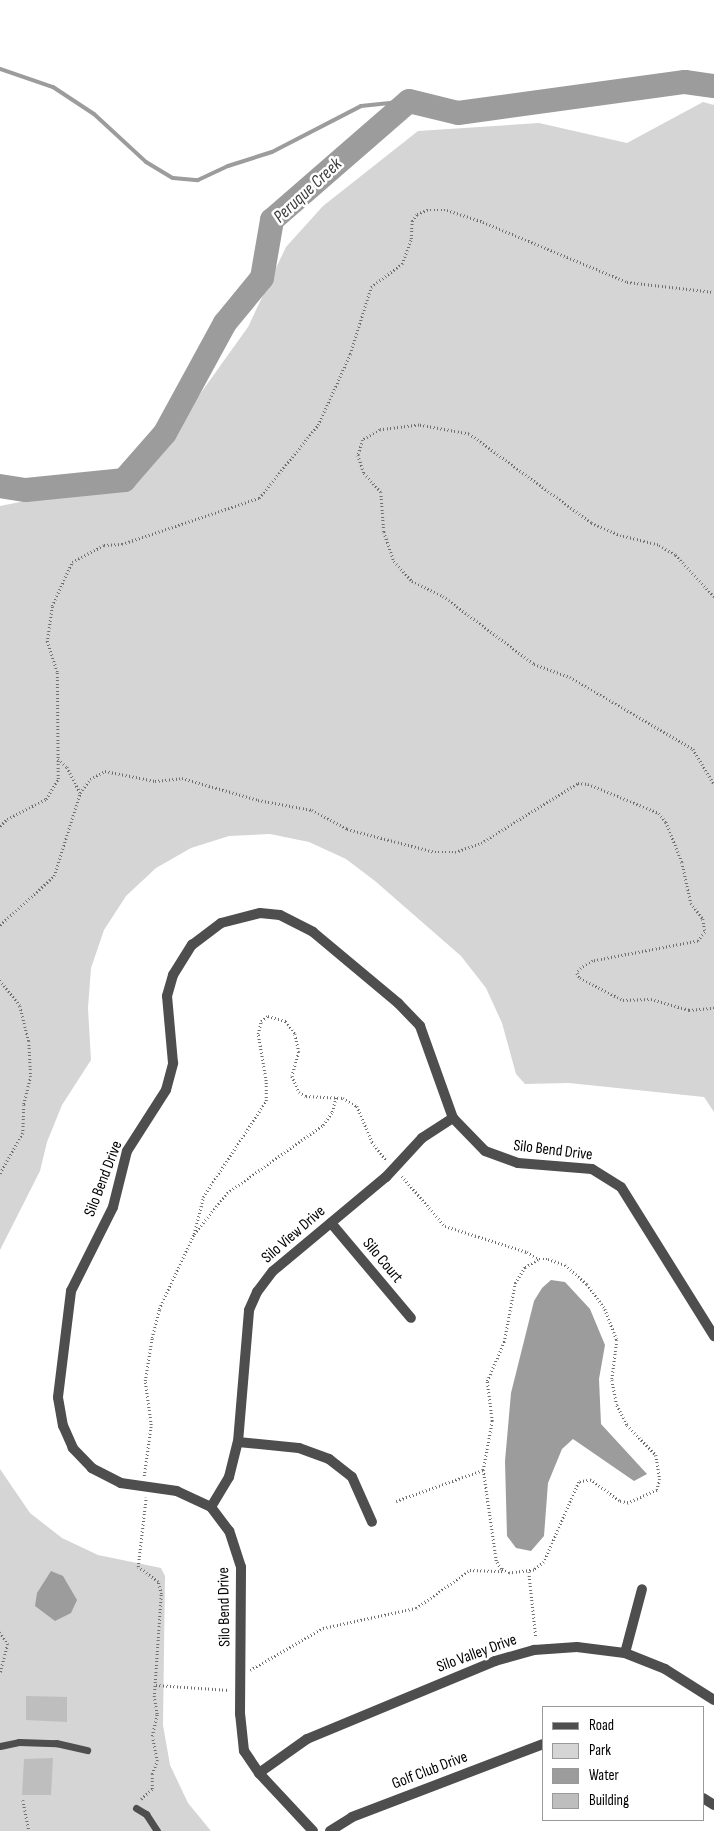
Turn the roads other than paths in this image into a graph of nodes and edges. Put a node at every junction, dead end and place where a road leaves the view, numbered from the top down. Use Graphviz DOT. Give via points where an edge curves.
graph roads {
  1 [pos="453,1118"];
  2 [pos="331,1224"];
  3 [pos="410,1318"];
  4 [pos="714,1336"];
  5 [pos="238,1442"];
  6 [pos="211,1507"];
  7 [pos="372,1522"];
  8 [pos="642,1589"];
  9 [pos="625,1653"];
  10 [pos="714,1700"];
  11 [pos="542,1744"];
  12 [pos="0,1746"];
  13 [pos="88,1750"];
  14 [pos="259,1773"];
  15 [pos="136,1808"];
  16 [pos="157,1831"];
  17 [pos="313,1831"];
  18 [pos="330,1831"];
  1 -- 2 [label="street, Silo View Drive" via="422,1138 386,1177"];
  1 -- 4 [label="street, Silo Bend Drive" via="485,1151 500,1159 592,1169 621,1187"];
  1 -- 6 [label="street, Silo Bend Drive" via="420,1026 398,1003 298,922 280,915 260,913 237,916 205,932 180,958 167,996 173,1046 170,1080 161,1101 128,1151 113,1207 71,1291 58,1397 63,1426 73,1448 92,1468 121,1483 177,1491"];
  2 -- 3 [label="street, Silo Court"];
  2 -- 5 [label="street, Silo View Drive" via="273,1271 257,1292 249,1310"];
  5 -- 6 [label="street, Silo View Drive" via="229,1477"];
  5 -- 7 [label="street" via="299,1448 329,1459 352,1477"];
  6 -- 14 [label="street, Silo Bend Drive" via="229,1530 241,1567 240,1714 244,1751"];
  8 -- 9 [label="street"];
  9 -- 10 [label="street, Silo Valley Drive" via="665,1669"];
  9 -- 14 [label="street, Silo Valley Drive" via="576,1647 514,1654 307,1739"];
  11 -- 18 [label="street, Golf Club Drive" via="352,1817"];
  12 -- 13 [label="lane" via="19,1742 56,1743"];
  14 -- 17 [label="street, Silo Bend Drive"];
  15 -- 16 [label="lane" via="146,1814"];
}
